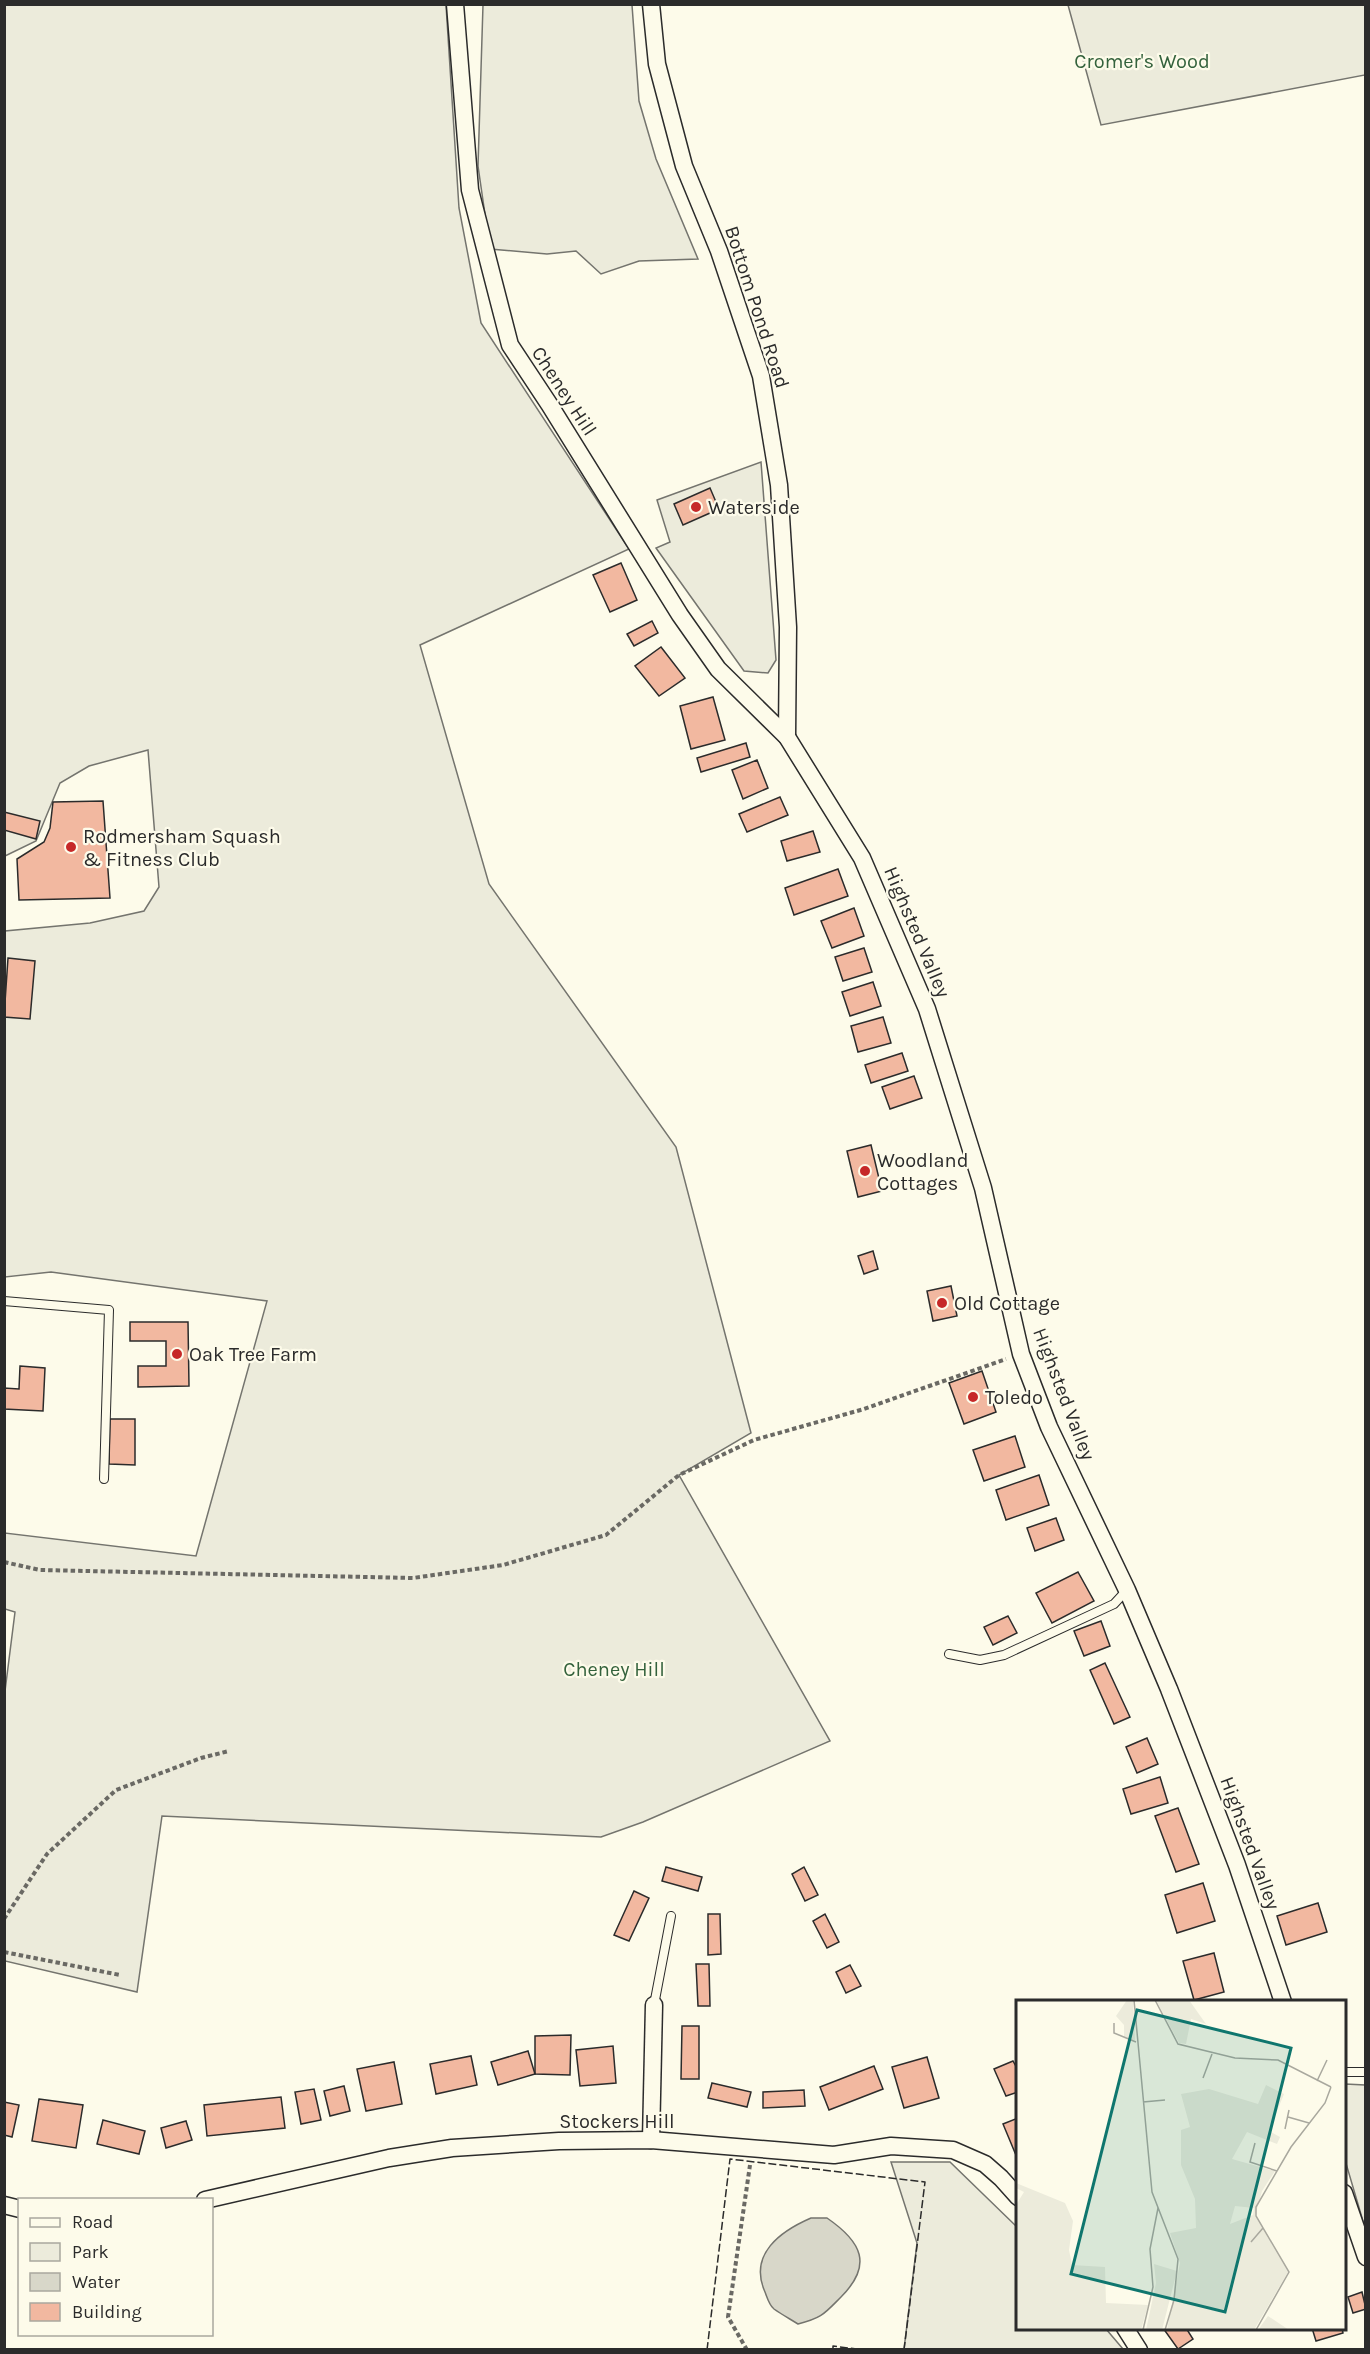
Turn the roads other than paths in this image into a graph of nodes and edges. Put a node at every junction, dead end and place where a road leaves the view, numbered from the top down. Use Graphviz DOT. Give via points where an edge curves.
graph roads {
  1 [pos="455,4"];
  2 [pos="651,4"];
  3 [pos="787,737"];
  4 [pos="4,1301"];
  5 [pos="104,1479"];
  6 [pos="1126,1590"];
  7 [pos="949,1654"];
  8 [pos="671,1916"];
  9 [pos="1283,2000"];
  10 [pos="654,2005"];
  11 [pos="1346,2072"];
  12 [pos="1365,2072"];
  13 [pos="651,2139"];
  14 [pos="1016,2196"];
  15 [pos="209,2198"];
  16 [pos="1346,2199"];
  17 [pos="1365,2257"];
  18 [pos="1126,2330"];
  19 [pos="1139,2349"];
  1 -- 3 [label="street, Cheney Hill" via="470,190 510,345 718,669"];
  2 -- 3 [label="street, Bottom Pond Road" via="657,64 684,166 719,251 761,376 779,497 788,627"];
  3 -- 6 [label="street, Highsted Valley" via="862,858 927,1009 983,1188 1021,1354 1049,1427"];
  4 -- 5 [label="lane" via="109,1310"];
  6 -- 7 [label="lane" via="1114,1604 1004,1655 980,1660"];
  6 -- 9 [label="street, Highsted Valley" via="1237,1865"];
  8 -- 10 [label="lane"];
  10 -- 13 [label="street"];
  11 -- 12 [label="lane"];
  13 -- 14 [label="street, Stockers Hill" via="834,2154 891,2146 953,2150 985,2164"];
  13 -- 15 [label="street, Stockers Hill" via="452,2148"];
  16 -- 17 [label="street"];
  18 -- 19 [label="street"];
}
